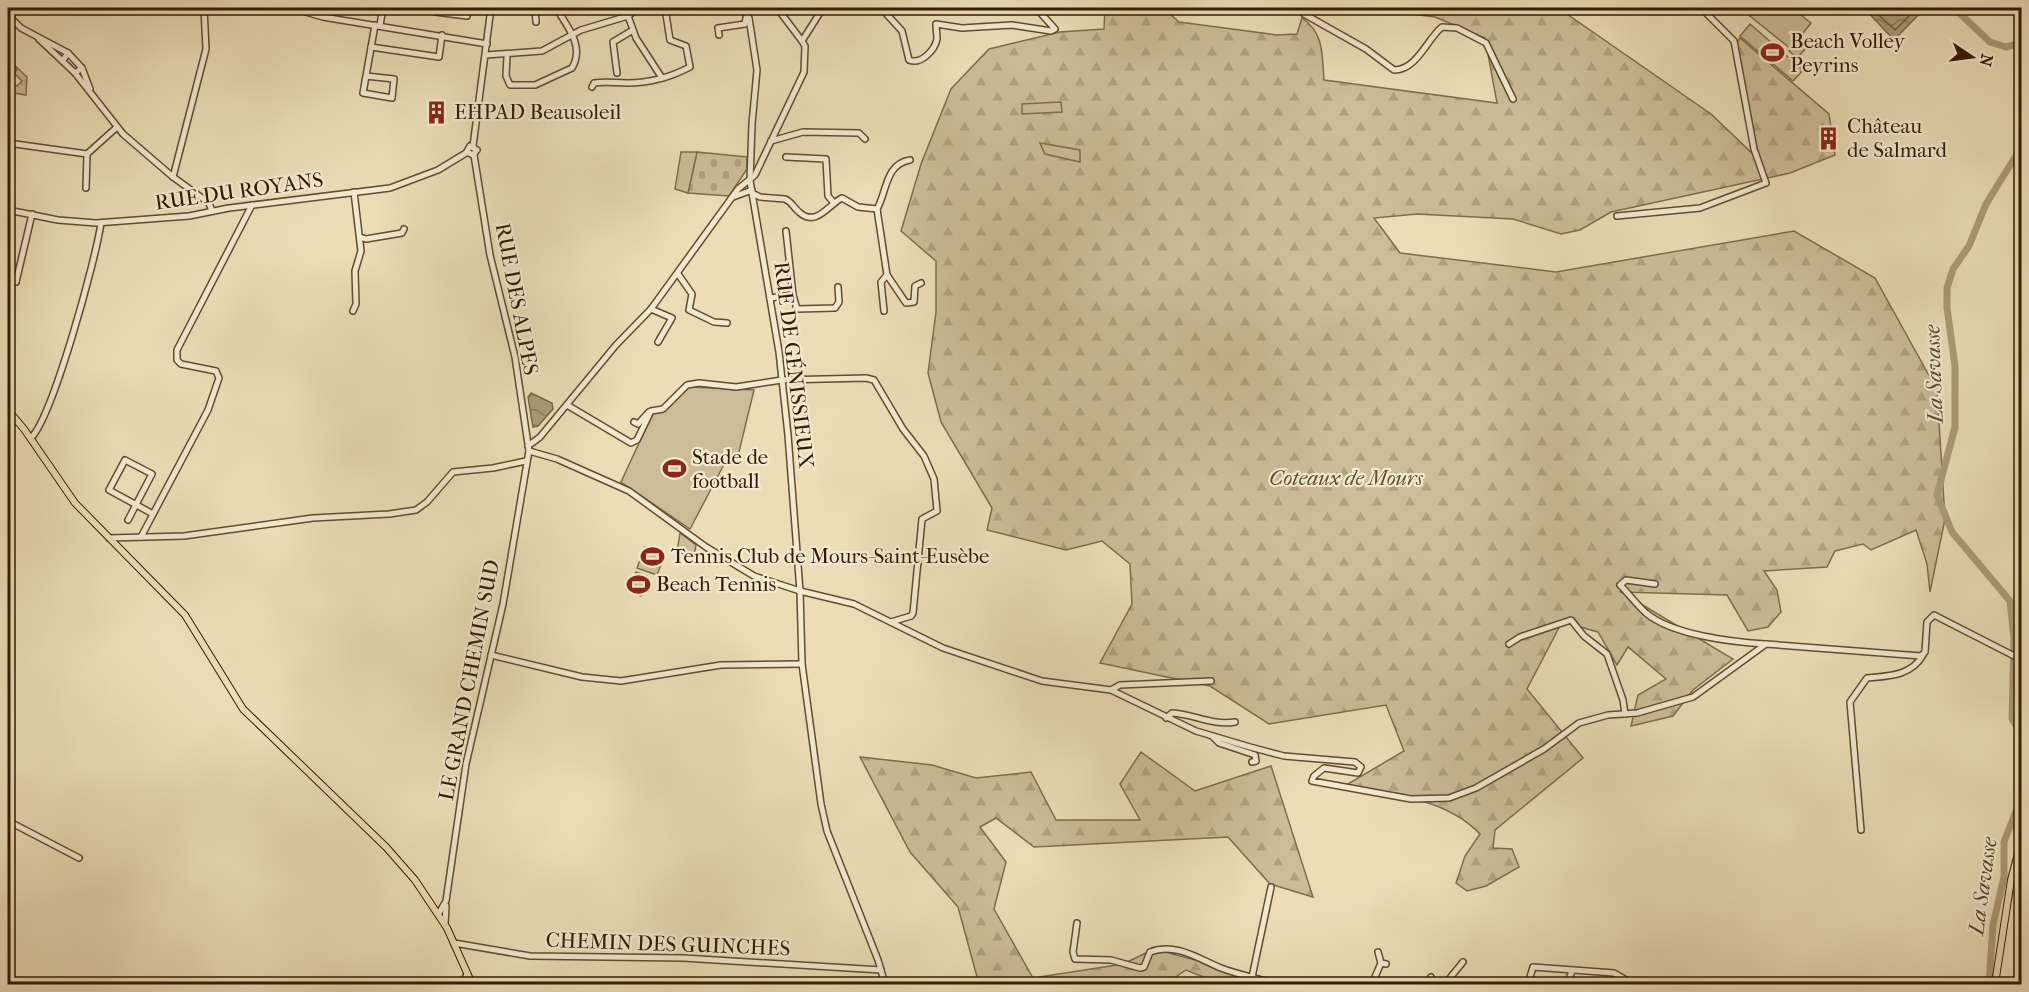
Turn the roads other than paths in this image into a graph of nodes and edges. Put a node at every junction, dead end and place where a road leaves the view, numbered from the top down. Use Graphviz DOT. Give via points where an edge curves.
graph roads {
  1 [pos="204,8"];
  2 [pos="291,8"];
  3 [pos="382,8"];
  4 [pos="432,8"];
  5 [pos="491,8"];
  6 [pos="535,8"];
  7 [pos="556,8"];
  8 [pos="639,8"];
  9 [pos="665,8"];
  10 [pos="777,8"];
  11 [pos="823,8"];
  12 [pos="881,8"];
  13 [pos="1036,8"];
  14 [pos="1300,8"];
  15 [pos="1701,8"];
  16 [pos="744,9"];
  17 [pos="8,15"];
  18 [pos="467,16"];
  19 [pos="628,16"];
  20 [pos="536,22"];
  21 [pos="377,25"];
  22 [pos="633,30"];
  23 [pos="574,34"];
  24 [pos="442,35"];
  25 [pos="719,35"];
  26 [pos="39,39"];
  27 [pos="802,41"];
  28 [pos="487,44"];
  29 [pos="371,47"];
  30 [pos="68,53"];
  31 [pos="486,55"];
  32 [pos="507,56"];
  33 [pos="63,60"];
  34 [pos="82,68"];
  35 [pos="75,73"];
  36 [pos="617,73"];
  37 [pos="366,76"];
  38 [pos="662,78"];
  39 [pos="592,87"];
  40 [pos="92,93"];
  41 [pos="1513,99"];
  42 [pos="117,127"];
  43 [pos="865,139"];
  44 [pos="771,141"];
  45 [pos="8,143"];
  46 [pos="473,146"];
  47 [pos="467,152"];
  48 [pos="87,154"];
  49 [pos="474,154"];
  50 [pos="786,157"];
  51 [pos="910,160"];
  52 [pos="173,177"];
  53 [pos="750,181"];
  54 [pos="1766,183"];
  55 [pos="86,188"];
  56 [pos="1771,189"];
  57 [pos="752,191"];
  58 [pos="354,192"];
  59 [pos="732,198"];
  60 [pos="766,198"];
  61 [pos="834,203"];
  62 [pos="252,205"];
  63 [pos="754,207"];
  64 [pos="877,209"];
  65 [pos="8,210"];
  66 [pos="212,211"];
  67 [pos="32,214"];
  68 [pos="1617,216"];
  69 [pos="101,223"];
  70 [pos="404,229"];
  71 [pos="786,231"];
  72 [pos="360,237"];
  73 [pos="678,274"];
  74 [pos="887,275"];
  75 [pos="16,282"];
  76 [pos="921,283"];
  77 [pos="838,287"];
  78 [pos="793,295"];
  79 [pos="770,298"];
  80 [pos="651,309"];
  81 [pos="353,311"];
  82 [pos="884,311"];
  83 [pos="727,323"];
  84 [pos="658,342"];
  85 [pos="782,380"];
  86 [pos="567,405"];
  87 [pos="8,410"];
  88 [pos="651,411"];
  89 [pos="634,422"];
  90 [pos="31,438"];
  91 [pos="528,446"];
  92 [pos="526,463"];
  93 [pos="136,505"];
  94 [pos="153,514"];
  95 [pos="128,520"];
  96 [pos="141,537"];
  97 [pos="110,538"];
  98 [pos="1655,584"];
  99 [pos="800,591"];
  100 [pos="891,622"];
  101 [pos="1509,644"];
  102 [pos="1766,644"];
  103 [pos="491,655"];
  104 [pos="1923,656"];
  105 [pos="2019,659"];
  106 [pos="802,664"];
  107 [pos="1211,681"];
  108 [pos="1111,690"];
  109 [pos="1625,714"];
  110 [pos="1166,718"];
  111 [pos="1234,722"];
  112 [pos="1212,736"];
  113 [pos="1252,762"];
  114 [pos="8,821"];
  115 [pos="1861,830"];
  116 [pos="2022,838"];
  117 [pos="2020,848"];
  118 [pos="79,858"];
  119 [pos="1271,886"];
  120 [pos="446,901"];
  121 [pos="439,913"];
  122 [pos="1077,923"];
  123 [pos="445,924"];
  124 [pos="454,943"];
  125 [pos="1378,952"];
  126 [pos="1463,962"];
  127 [pos="881,970"];
  128 [pos="1572,971"];
  129 [pos="468,974"];
  130 [pos="1252,977"];
  131 [pos="1431,977"];
  132 [pos="462,984"];
  133 [pos="472,984"];
  134 [pos="885,984"];
  135 [pos="1276,984"];
  136 [pos="1372,984"];
  137 [pos="1434,984"];
  138 [pos="1445,984"];
  139 [pos="1528,984"];
  140 [pos="1567,984"];
  141 [pos="1633,984"];
  142 [pos="1995,984"];
  1 -- 52 [label="street" via="206,49"];
  2 -- 21 [label="street"];
  3 -- 21 [label="street"];
  4 -- 18 [label="street" via="435,12"];
  5 -- 28 [label="street"];
  6 -- 20 [label="street"];
  7 -- 23 [label="street"];
  8 -- 19 [label="street"];
  9 -- 38 [label="street" via="670,40 686,46 691,66"];
  10 -- 27 [label="street"];
  11 -- 27 [label="street"];
  12 -- 13 [label="street" via="902,32 909,60 914,62 934,46 936,24 1055,29"];
  14 -- 41 [label="street" via="1394,70 1407,65 1442,27 1464,31 1486,43"];
  15 -- 54 [label="street" via="1734,41 1754,149"];
  16 -- 25 [label="street" via="746,23 718,28"];
  16 -- 53 [label="street, RUE DE GÉNISSIEUX" via="749,18 757,80"];
  17 -- 26 [label="street"];
  19 -- 22 [label="street"];
  19 -- 23 [label="street"];
  21 -- 24 [label="street"];
  21 -- 29 [label="street"];
  22 -- 36 [label="street" via="614,42"];
  22 -- 38 [label="street"];
  23 -- 32 [label="street" via="542,51"];
  23 -- 32 [label="street" via="576,55 572,68 535,85 507,82"];
  24 -- 28 [label="street"];
  24 -- 29 [label="street" via="439,57"];
  26 -- 30 [label="street"];
  26 -- 33 [label="street"];
  27 -- 44 [label="street" via="804,72"];
  28 -- 31 [label="street"];
  29 -- 37 [label="street"];
  30 -- 33 [label="street"];
  30 -- 34 [label="street"];
  31 -- 32 [label="street"];
  31 -- 46 [label="street"];
  33 -- 35 [label="street"];
  34 -- 35 [label="street"];
  34 -- 40 [label="street"];
  35 -- 40 [label="street"];
  37 -- 37 [label="street" via="363,93 392,98 394,79"];
  38 -- 39 [label="street" via="628,83 609,81 594,83"];
  40 -- 42 [label="street"];
  42 -- 48 [label="street"];
  42 -- 52 [label="street"];
  43 -- 44 [label="street" via="859,133 803,132"];
  44 -- 53 [label="street"];
  45 -- 48 [label="street"];
  46 -- 47 [label="street, RUE DU ROYANS"];
  46 -- 49 [label="street, RUE DES ALPES" via="477,150"];
  47 -- 49 [label="street"];
  47 -- 58 [label="street, RUE DU ROYANS" via="412,181"];
  48 -- 55 [label="street"];
  49 -- 91 [label="street, RUE DES ALPES" via="490,255 515,357"];
  50 -- 61 [label="street" via="826,159 828,196"];
  51 -- 64 [label="street" via="895,168"];
  52 -- 66 [label="street" via="209,203"];
  53 -- 57 [label="street, RUE DE GÉNISSIEUX"];
  53 -- 59 [label="street"];
  54 -- 56 [label="street"];
  54 -- 68 [label="street" via="1700,208"];
  57 -- 59 [label="street"];
  57 -- 60 [label="street"];
  57 -- 63 [label="street, RUE DE GÉNISSIEUX"];
  58 -- 62 [label="street, RUE DU ROYANS"];
  58 -- 72 [label="street"];
  59 -- 73 [label="street"];
  60 -- 61 [label="street" via="785,199 801,214 812,217 825,213"];
  60 -- 63 [label="street"];
  61 -- 64 [label="street" via="845,197 858,207"];
  62 -- 66 [label="street, RUE DU ROYANS"];
  62 -- 94 [label="street" via="177,350 181,364 216,371 219,378 208,410"];
  63 -- 79 [label="street, RUE DE GÉNISSIEUX"];
  64 -- 74 [label="street"];
  65 -- 67 [label="street, RUE DU ROYANS"];
  66 -- 69 [label="street, RUE DU ROYANS"];
  67 -- 69 [label="street, RUE DU ROYANS"];
  67 -- 75 [label="street"];
  69 -- 90 [label="street" via="58,379 38,430"];
  70 -- 72 [label="street" via="402,233 375,238"];
  71 -- 78 [label="street"];
  72 -- 81 [label="street"];
  73 -- 80 [label="street"];
  73 -- 83 [label="street" via="692,294 689,310 714,322"];
  74 -- 76 [label="street" via="906,303 914,302 915,286"];
  74 -- 82 [label="street" via="881,282"];
  77 -- 78 [label="street" via="839,302 835,308 797,309"];
  78 -- 79 [label="street"];
  79 -- 85 [label="street, RUE DE GÉNISSIEUX"];
  80 -- 84 [label="street" via="672,318"];
  80 -- 86 [label="street"];
  85 -- 88 [label="street" via="736,387 687,385 663,409"];
  85 -- 99 [label="street, RUE DE GÉNISSIEUX"];
  85 -- 100 [label="street" via="874,380 927,462 938,508 922,519 913,613"];
  86 -- 88 [label="street" via="631,443 637,440"];
  86 -- 91 [label="street"];
  87 -- 90 [label="main road"];
  88 -- 89 [label="street" via="638,424"];
  90 -- 97 [label="main road" via="69,496"];
  91 -- 92 [label="street, LE GRAND CHEMIN SUD"];
  91 -- 99 [label="street" via="629,491 754,576"];
  92 -- 96 [label="street" via="453,472 416,510 313,518 184,536"];
  92 -- 103 [label="street, LE GRAND CHEMIN SUD"];
  93 -- 93 [label="street" via="109,490 125,460 152,474"];
  93 -- 94 [label="street"];
  93 -- 95 [label="street"];
  94 -- 96 [label="street"];
  96 -- 97 [label="street"];
  97 -- 121 [label="main road" via="185,615 243,709 386,847"];
  98 -- 102 [label="street" via="1626,580 1620,585 1648,615 1679,629 1724,641"];
  99 -- 100 [label="street" via="854,604"];
  99 -- 106 [label="street, RUE DE GÉNISSIEUX"];
  100 -- 108 [label="street" via="943,648 1035,680"];
  101 -- 109 [label="street" via="1571,620 1580,633 1607,654"];
  102 -- 104 [label="street"];
  102 -- 109 [label="street" via="1693,697"];
  103 -- 106 [label="street" via="582,677 621,681 721,665"];
  103 -- 120 [label="street, LE GRAND CHEMIN SUD" via="466,764"];
  104 -- 105 [label="street" via="1927,622 1934,615"];
  104 -- 115 [label="street" via="1918,665 1897,676 1867,678 1850,702"];
  106 -- 127 [label="street, RUE DE GÉNISSIEUX" via="823,815"];
  107 -- 108 [label="street" via="1120,685"];
  108 -- 110 [label="street"];
  109 -- 112 [label="street" via="1579,723 1476,788 1443,800 1411,799 1313,782 1324,768 1358,773 1361,767 1355,762 1284,756"];
  110 -- 111 [label="street" via="1172,713 1220,724"];
  110 -- 112 [label="street"];
  112 -- 113 [label="street" via="1218,743 1255,755"];
  114 -- 118 [label="street"];
  116 -- 117 [label="main road"];
  117 -- 142 [label="main road"];
  119 -- 130 [label="street"];
  120 -- 121 [label="street, LE GRAND CHEMIN SUD"];
  120 -- 123 [label="street"];
  121 -- 123 [label="main road"];
  122 -- 130 [label="street" via="1075,959 1111,960 1144,968 1150,952 1186,951"];
  123 -- 124 [label="main road"];
  124 -- 127 [label="street, CHEMIN DES GUINCHES" via="530,956 682,958"];
  124 -- 129 [label="main road"];
  125 -- 136 [label="street" via="1383,963"];
  126 -- 138 [label="street"];
  127 -- 134 [label="street, RUE DE GÉNISSIEUX"];
  128 -- 139 [label="street" via="1533,967"];
  128 -- 140 [label="street"];
  128 -- 141 [label="street" via="1614,973"];
  129 -- 132 [label="street"];
  129 -- 133 [label="main road"];
  130 -- 135 [label="street"];
  131 -- 137 [label="street"];
}
